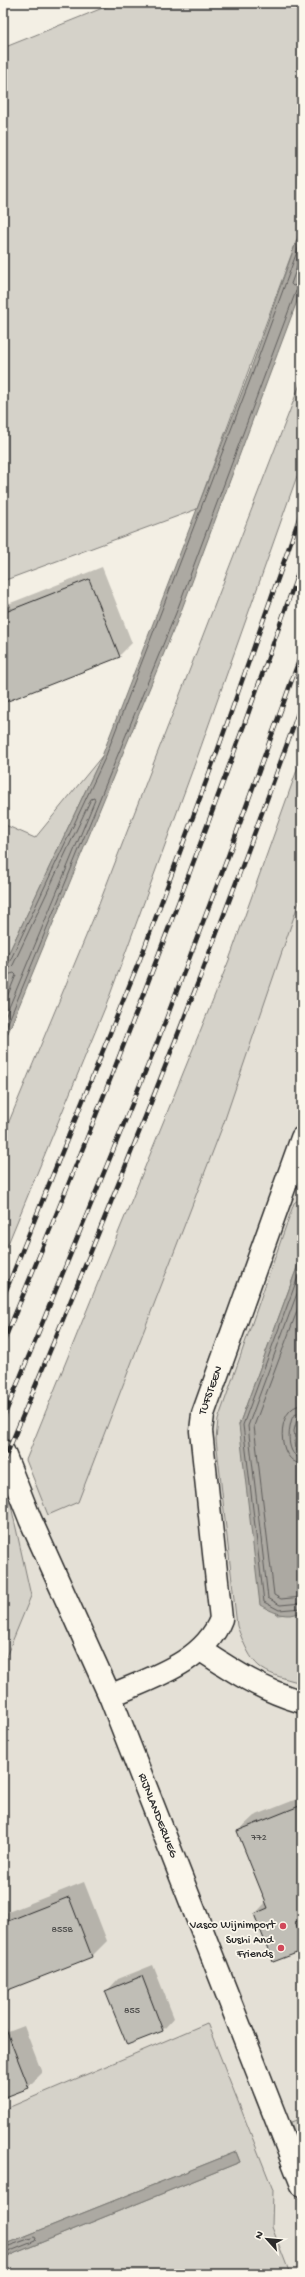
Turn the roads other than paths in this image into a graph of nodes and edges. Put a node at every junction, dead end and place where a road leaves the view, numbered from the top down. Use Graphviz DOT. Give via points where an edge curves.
graph roads {
  1 [pos="302,1138"];
  2 [pos="3,1451"];
  3 [pos="201,1650"];
  4 [pos="110,1696"];
  5 [pos="299,1701"];
  6 [pos="302,2185"];
  1 -- 3 [label="street, TUFSTEEN" via="203,1414 201,1431 221,1620 215,1634"];
  2 -- 4 [label="street, RIJNLANDERWEG" via="30,1519"];
  3 -- 4 [label="street, TUFSTEEN" via="168,1670"];
  3 -- 5 [label="street" via="272,1693"];
  4 -- 6 [label="street, RIJNLANDERWEG"];
}
